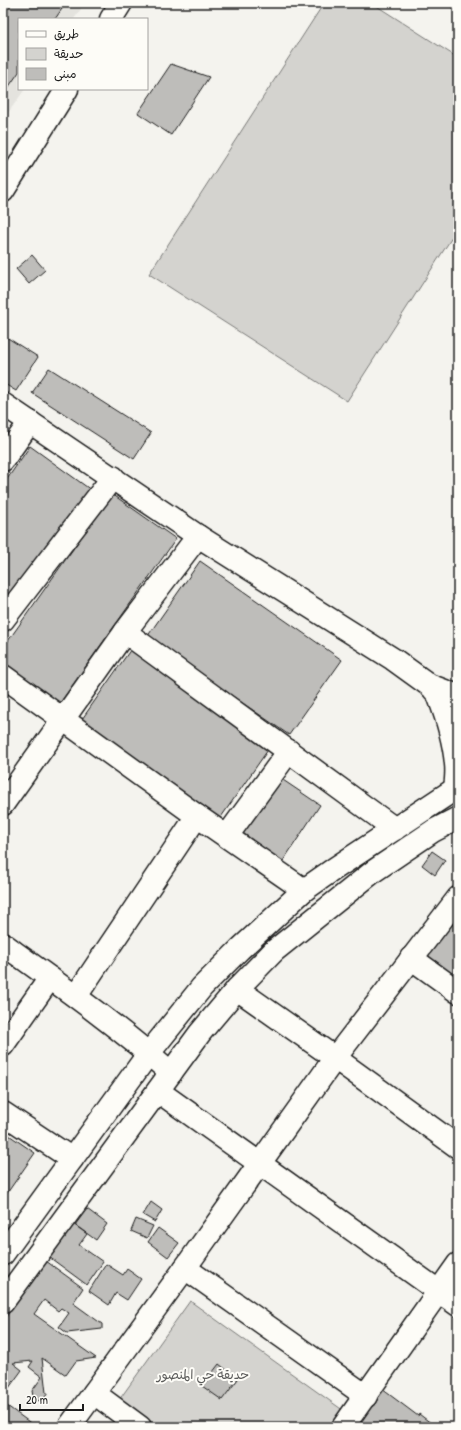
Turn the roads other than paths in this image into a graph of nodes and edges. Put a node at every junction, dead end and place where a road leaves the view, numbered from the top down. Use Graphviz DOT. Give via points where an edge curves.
graph roads {
  1 [pos="120,3"];
  2 [pos="111,18"];
  3 [pos="66,90"];
  4 [pos="3,191"];
  5 [pos="3,404"];
  6 [pos="30,422"];
  7 [pos="3,460"];
  8 [pos="113,477"];
  9 [pos="198,536"];
  10 [pos="3,620"];
  11 [pos="125,632"];
  12 [pos="3,676"];
  13 [pos="442,692"];
  14 [pos="458,714"];
  15 [pos="64,720"];
  16 [pos="289,751"];
  17 [pos="457,788"];
  18 [pos="3,804"];
  19 [pos="197,816"];
  20 [pos="458,818"];
  21 [pos="395,828"];
  22 [pos="227,836"];
  23 [pos="304,890"];
  24 [pos="458,898"];
  25 [pos="3,944"];
  26 [pos="411,958"];
  27 [pos="50,978"];
  28 [pos="237,990"];
  29 [pos="458,992"];
  30 [pos="76,996"];
  31 [pos="3,1045"];
  32 [pos="149,1053"];
  33 [pos="335,1058"];
  34 [pos="171,1073"];
  35 [pos="158,1091"];
  36 [pos="3,1113"];
  37 [pos="458,1147"];
  38 [pos="72,1159"];
  39 [pos="260,1164"];
  40 [pos="3,1254"];
  41 [pos="458,1264"];
  42 [pos="185,1268"];
  43 [pos="439,1292"];
  44 [pos="3,1302"];
  45 [pos="458,1305"];
  46 [pos="94,1393"];
  47 [pos="366,1396"];
  48 [pos="69,1427"];
  49 [pos="140,1427"];
  50 [pos="343,1427"];
  1 -- 2 [label="street"];
  3 -- 4 [label="street"];
  5 -- 6 [label="street"];
  6 -- 7 [label="street"];
  6 -- 8 [label="street"];
  8 -- 9 [label="street"];
  8 -- 10 [label="street"];
  9 -- 11 [label="street"];
  9 -- 13 [label="street"];
  11 -- 15 [label="street"];
  11 -- 16 [label="street"];
  12 -- 15 [label="street"];
  13 -- 14 [label="street"];
  13 -- 17 [label="street" via="456,759"];
  15 -- 18 [label="street"];
  15 -- 19 [label="street"];
  16 -- 21 [label="street"];
  16 -- 22 [label="street"];
  17 -- 21 [label="street"];
  19 -- 22 [label="street"];
  19 -- 30 [label="street"];
  20 -- 28 [label="street" via="374,871 274,951"];
  21 -- 23 [label="street"];
  22 -- 23 [label="street"];
  23 -- 32 [label="street" via="202,987"];
  24 -- 26 [label="street"];
  25 -- 27 [label="street"];
  26 -- 29 [label="street"];
  26 -- 33 [label="street"];
  27 -- 30 [label="street"];
  27 -- 31 [label="street"];
  28 -- 33 [label="street"];
  28 -- 34 [label="street" via="200,1033"];
  30 -- 32 [label="street"];
  32 -- 34 [label="street"];
  32 -- 38 [label="street"];
  33 -- 37 [label="street"];
  33 -- 39 [label="street"];
  34 -- 35 [label="street"];
  35 -- 39 [label="street"];
  35 -- 44 [label="street"];
  36 -- 38 [label="street"];
  38 -- 40 [label="street"];
  39 -- 42 [label="street"];
  39 -- 43 [label="street"];
  41 -- 43 [label="street"];
  42 -- 46 [label="street"];
  42 -- 47 [label="street"];
  43 -- 45 [label="street"];
  43 -- 47 [label="street"];
  46 -- 48 [label="street"];
  46 -- 49 [label="street"];
  47 -- 50 [label="street"];
}
